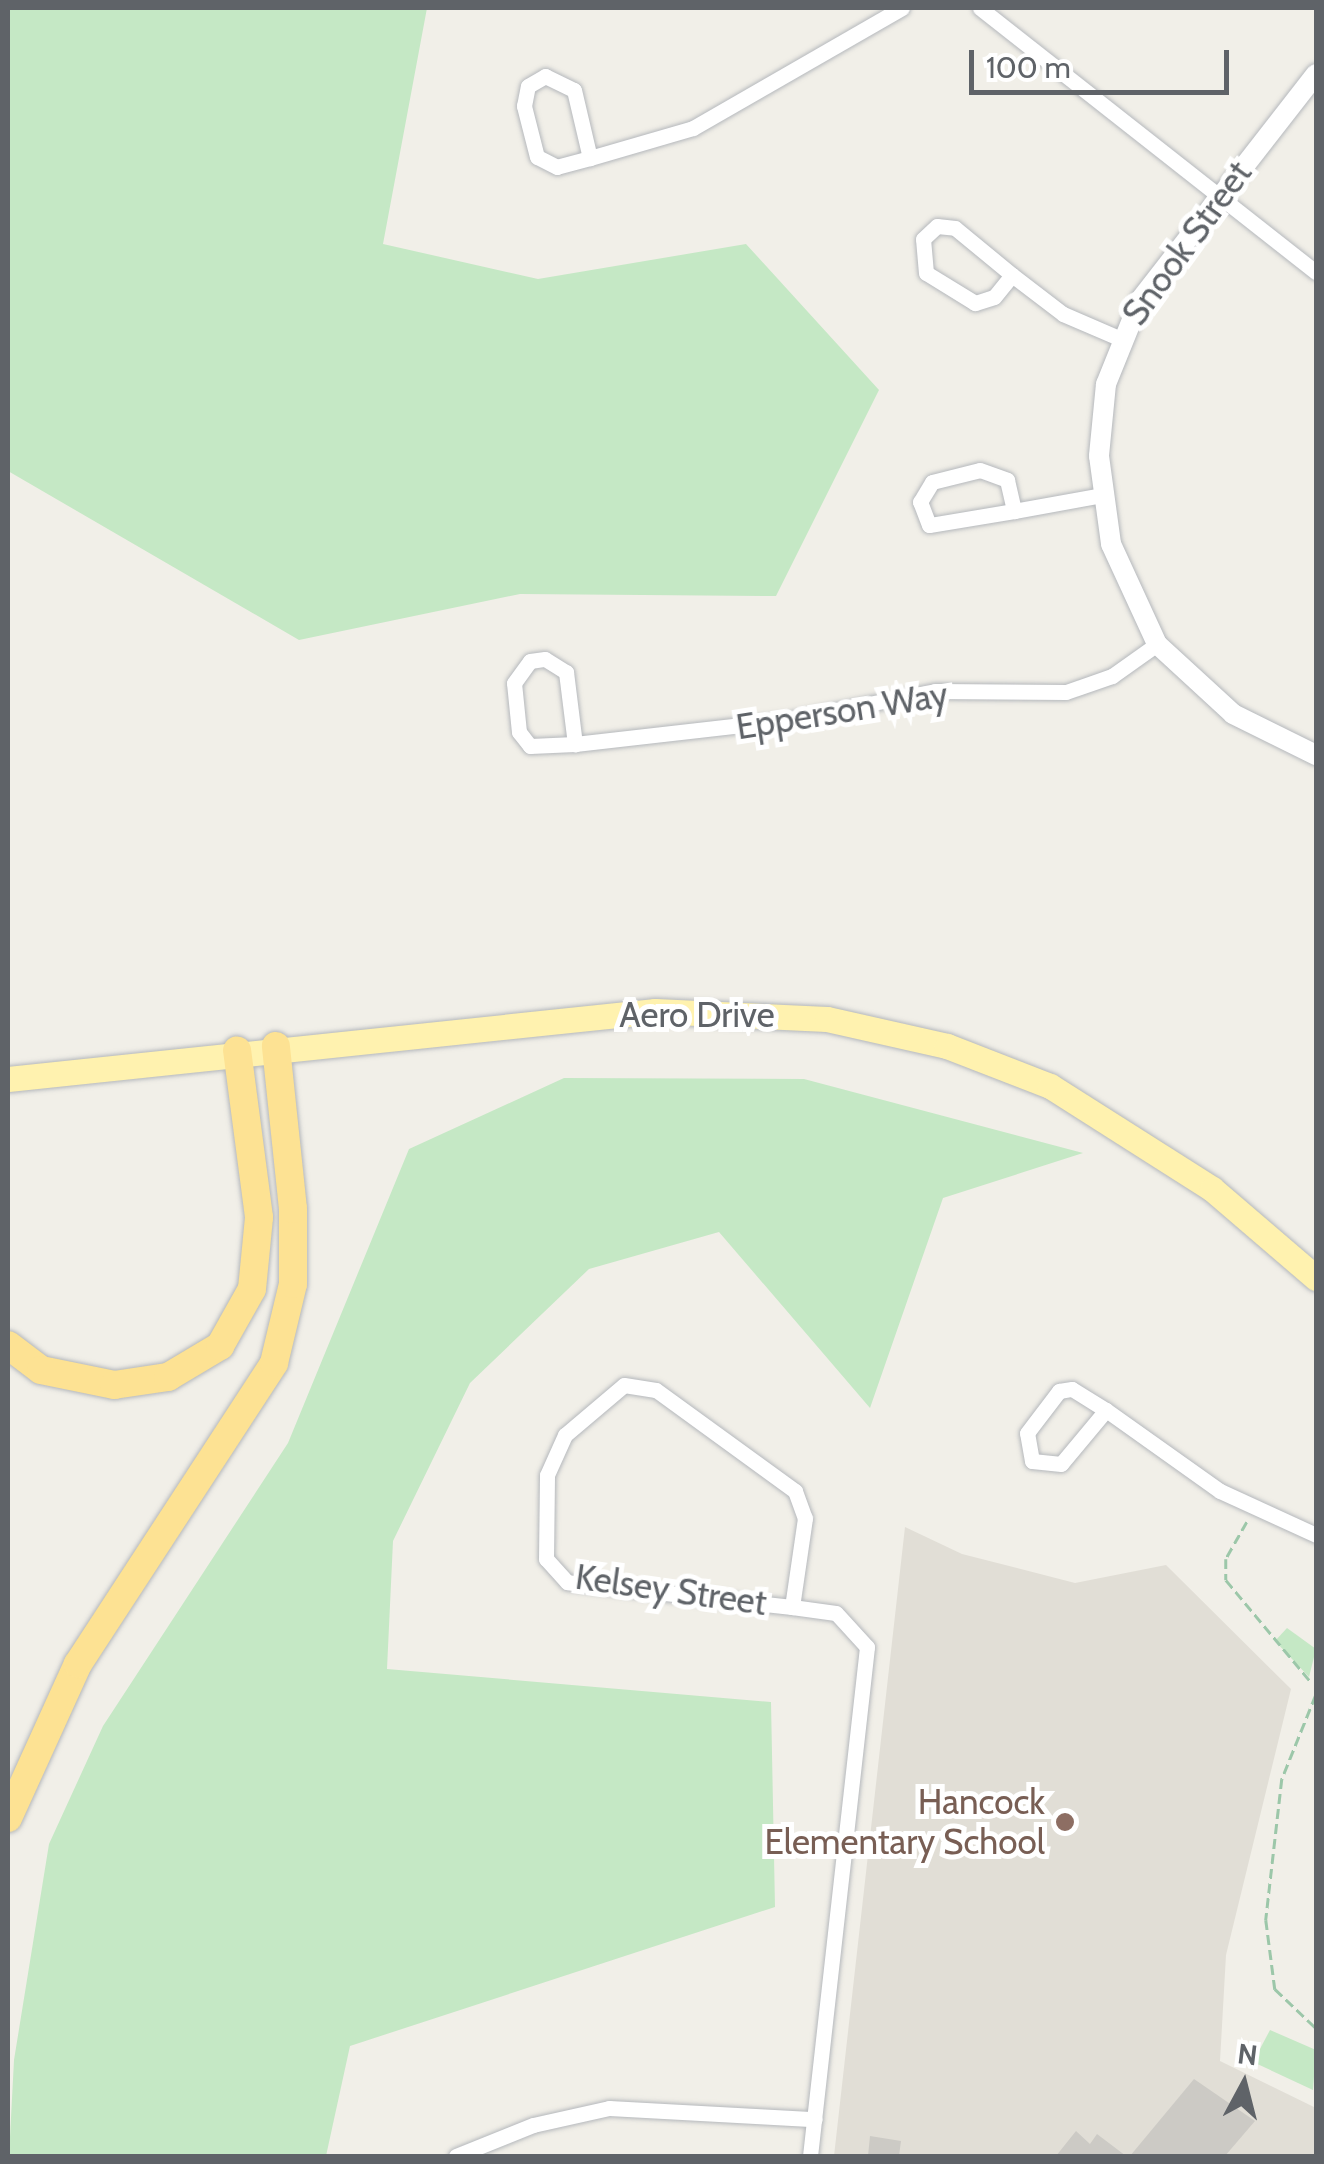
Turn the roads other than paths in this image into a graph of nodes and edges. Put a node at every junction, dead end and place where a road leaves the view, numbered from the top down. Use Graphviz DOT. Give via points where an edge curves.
graph roads {
  1 [pos="902,8"];
  2 [pos="980,8"];
  3 [pos="1316,74"];
  4 [pos="590,158"];
  5 [pos="1219,192"];
  6 [pos="1316,272"];
  7 [pos="1012,275"];
  8 [pos="1120,338"];
  9 [pos="1102,496"];
  10 [pos="1014,511"];
  11 [pos="1157,644"];
  12 [pos="575,744"];
  13 [pos="1316,756"];
  14 [pos="276,1046"];
  15 [pos="237,1050"];
  16 [pos="8,1080"];
  17 [pos="1316,1278"];
  18 [pos="8,1344"];
  19 [pos="1106,1410"];
  20 [pos="1316,1535"];
  21 [pos="792,1607"];
  22 [pos="8,1818"];
  23 [pos="815,2118"];
  24 [pos="456,2156"];
  25 [pos="810,2156"];
  1 -- 4 [label="street" via="693,128"];
  2 -- 5 [label="street"];
  3 -- 5 [label="street, Snook Street"];
  4 -- 4 [label="street" via="574,90 545,76 528,86 537,156 557,167"];
  5 -- 6 [label="street"];
  5 -- 8 [label="street, Snook Street"];
  7 -- 7 [label="street" via="955,228 937,226 923,239 926,273 975,303"];
  7 -- 8 [label="street" via="1062,314"];
  8 -- 9 [label="street, Snook Street" via="1102,413"];
  9 -- 10 [label="street"];
  9 -- 11 [label="street, Snook Street" via="1136,611"];
  10 -- 10 [label="street" via="1007,480 980,470 932,482 920,502 929,525 944,530"];
  11 -- 12 [label="street, Epperson Way" via="1112,676 1066,692 935,690 786,720"];
  11 -- 13 [label="street, Snook Street" via="1232,714"];
  12 -- 12 [label="street, Epperson Way" via="566,672 530,661 514,682 519,732 530,746"];
  14 -- 15 [label="main road, Aero Drive"];
  14 -- 17 [label="main road, Aero Drive" via="654,1011 827,1019 946,1046 1050,1086 1212,1189"];
  14 -- 22 [label="highway" via="294,1209 292,1284 274,1363 78,1664"];
  15 -- 16 [label="main road, Aero Drive"];
  15 -- 18 [label="highway" via="259,1217 252,1289 220,1346 168,1377 114,1385 41,1370"];
  19 -- 19 [label="street" via="1059,1391 1028,1433 1032,1461 1061,1464"];
  19 -- 20 [label="street" via="1255,1509"];
  21 -- 21 [label="street, Kelsey Street" via="567,1582 546,1559 540,1524 565,1435 624,1385 656,1390 795,1491 805,1518"];
  21 -- 23 [label="street, Kelsey Street" via="836,1613 867,1647"];
  23 -- 24 [label="street" via="609,2108"];
  23 -- 25 [label="street, Kelsey Street"];
}
